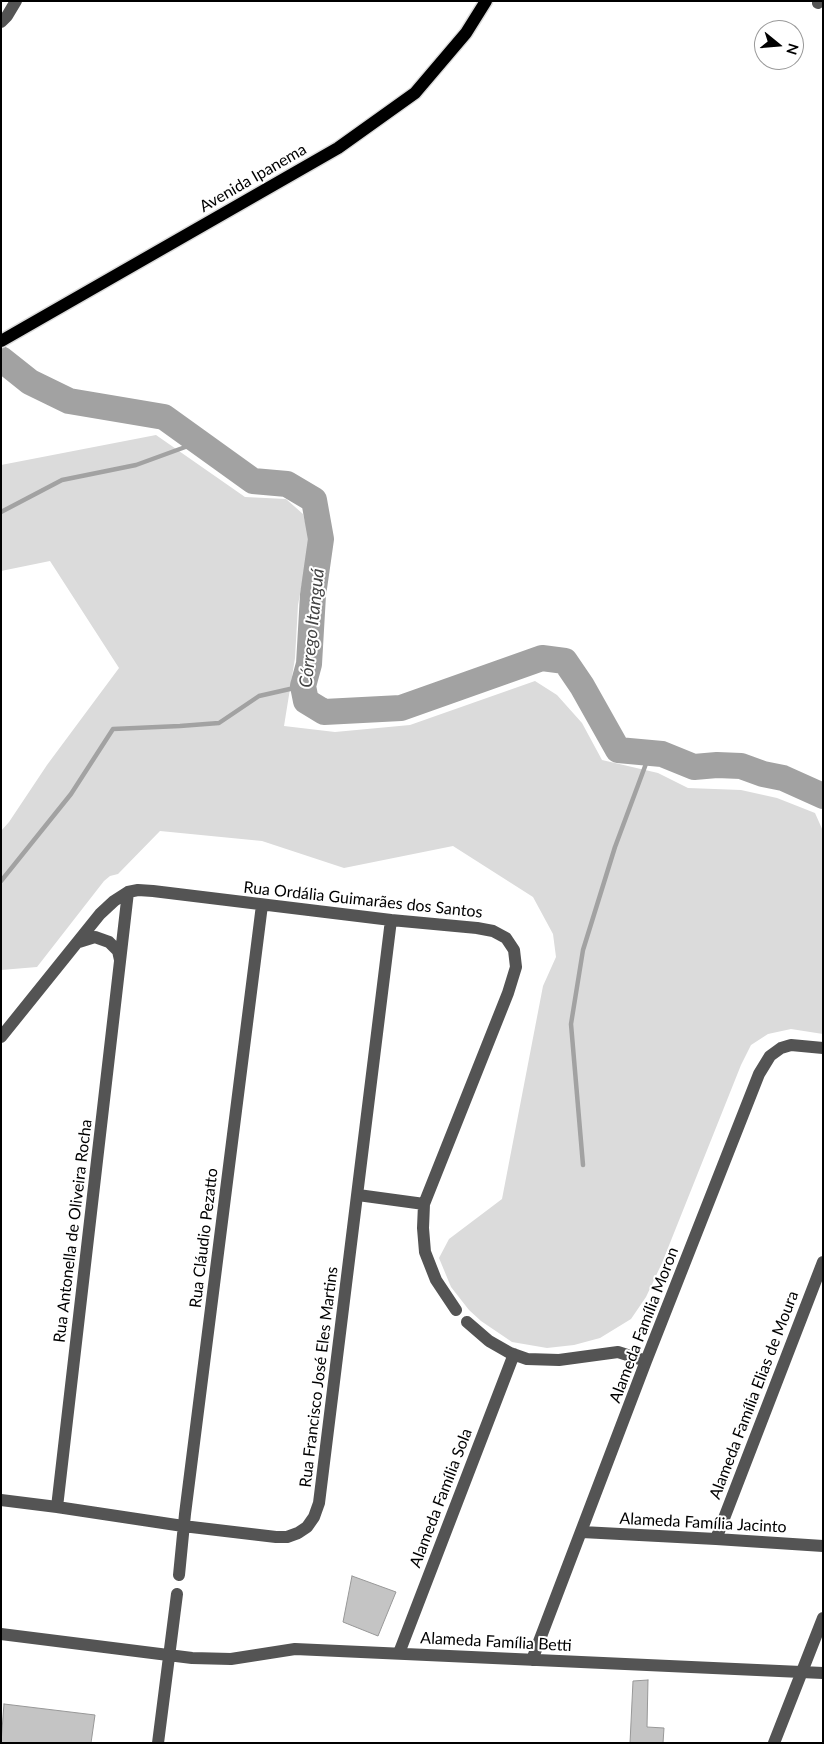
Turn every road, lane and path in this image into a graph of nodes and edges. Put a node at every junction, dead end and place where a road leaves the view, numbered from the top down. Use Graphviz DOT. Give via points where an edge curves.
graph roads {
  1 [pos="16,1"];
  2 [pos="486,1"];
  3 [pos="1,22"];
  4 [pos="1,342"];
  5 [pos="128,892"];
  6 [pos="262,905"];
  7 [pos="391,920"];
  8 [pos="78,942"];
  9 [pos="120,960"];
  10 [pos="1,1037"];
  11 [pos="823,1048"];
  12 [pos="358,1195"];
  13 [pos="424,1204"];
  14 [pos="823,1262"];
  15 [pos="456,1310"];
  16 [pos="467,1322"];
  17 [pos="514,1354"];
  18 [pos="646,1361"];
  19 [pos="1,1500"];
  20 [pos="57,1507"];
  21 [pos="183,1526"];
  22 [pos="582,1532"];
  23 [pos="716,1539"];
  24 [pos="823,1546"];
  25 [pos="179,1575"];
  26 [pos="177,1594"];
  27 [pos="823,1618"];
  28 [pos="1,1634"];
  29 [pos="399,1653"];
  30 [pos="169,1656"];
  31 [pos="532,1660"];
  32 [pos="801,1672"];
  33 [pos="823,1673"];
  34 [pos="158,1743"];
  35 [pos="774,1743"];
  1 -- 3 [label="street"];
  2 -- 4 [label="main road, Avenida Ipanema" via="466,33 415,94 338,148"];
  5 -- 6 [label="street, Rua Ordália Guimarães dos Santos" via="153,891"];
  5 -- 8 [label="street" via="114,901"];
  5 -- 9 [label="street, Rua Antonella de Oliveira Rocha"];
  6 -- 7 [label="street, Rua Ordália Guimarães dos Santos"];
  6 -- 21 [label="street, Rua Cláudio Pezatto"];
  7 -- 12 [label="street, Rua Francisco José Eles Martins"];
  7 -- 13 [label="street, Rua Ordália Guimarães dos Santos" via="493,931 506,938 514,950 516,967"];
  8 -- 9 [label="street" via="95,937 109,942 118,951"];
  8 -- 10 [label="street"];
  9 -- 20 [label="street, Rua Antonella de Oliveira Rocha"];
  11 -- 18 [label="street, Alameda Família Moron" via="791,1044 781,1048 770,1056 759,1074"];
  12 -- 13 [label="street"];
  12 -- 21 [label="street, Rua Francisco José Eles Martins" via="319,1503 314,1516 306,1527 287,1537"];
  13 -- 15 [label="street, Rua Ordália Guimarães dos Santos" via="425,1252 436,1280"];
  14 -- 23 [label="street, Alameda Família Elias de Moura"];
  16 -- 17 [label="street" via="489,1341"];
  17 -- 18 [label="street" via="527,1359 559,1360 618,1352"];
  17 -- 29 [label="street, Alameda Família Sola"];
  18 -- 22 [label="street, Alameda Família Moron"];
  19 -- 20 [label="street, Rua Francisco José Eles Martins"];
  20 -- 21 [label="street, Rua Francisco José Eles Martins"];
  21 -- 25 [label="street, Rua Cláudio Pezatto"];
  22 -- 23 [label="street, Alameda Família Jacinto"];
  22 -- 31 [label="street, Alameda Família Moron"];
  23 -- 24 [label="street, Alameda Família Jacinto"];
  26 -- 30 [label="street"];
  27 -- 32 [label="street"];
  28 -- 30 [label="street, Alameda Família Betti"];
  29 -- 30 [label="street, Alameda Família Betti" via="295,1649 231,1659"];
  29 -- 31 [label="street, Alameda Família Betti"];
  30 -- 34 [label="street"];
  31 -- 32 [label="street, Alameda Família Betti"];
  32 -- 33 [label="street, Alameda Família Betti"];
  32 -- 35 [label="street"];
}
